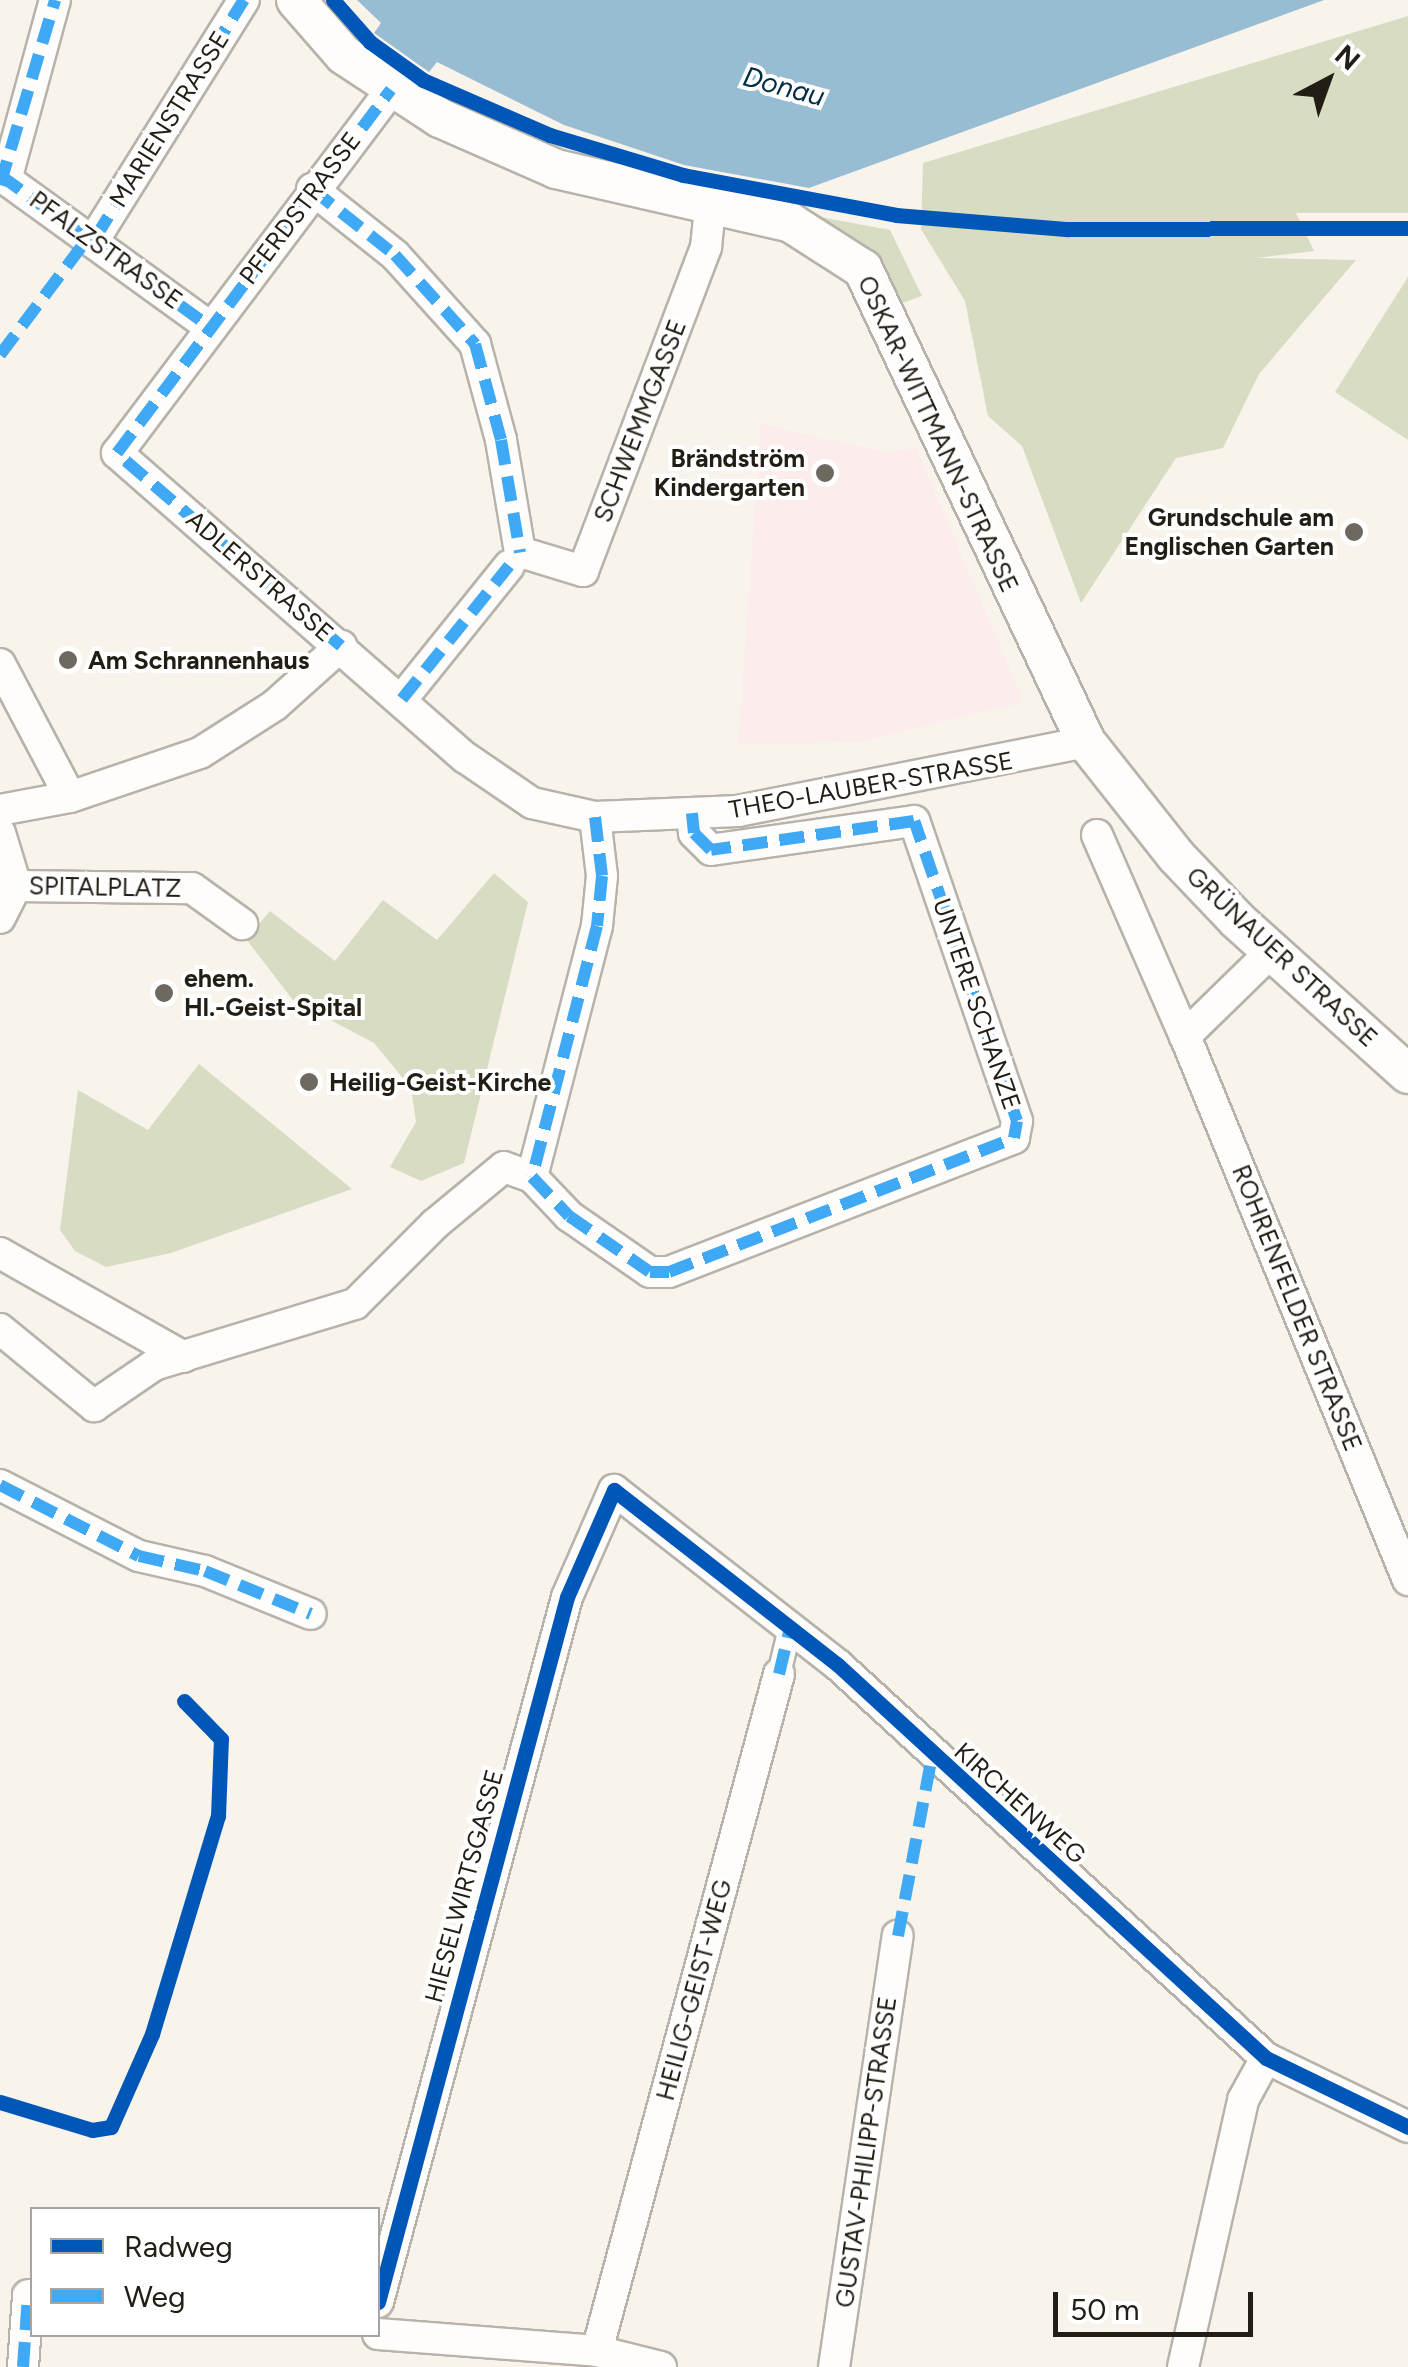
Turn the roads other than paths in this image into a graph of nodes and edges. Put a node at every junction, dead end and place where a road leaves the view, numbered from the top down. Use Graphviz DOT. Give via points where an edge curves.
graph roads {
  1 [pos="56,0"];
  2 [pos="244,0"];
  3 [pos="296,0"];
  4 [pos="390,90"];
  5 [pos="3,178"];
  6 [pos="312,189"];
  7 [pos="710,208"];
  8 [pos="94,238"];
  9 [pos="210,327"];
  10 [pos="117,453"];
  11 [pos="514,559"];
  12 [pos="341,646"];
  13 [pos="0,664"];
  14 [pos="402,699"];
  15 [pos="1086,742"];
  16 [pos="70,797"];
  17 [pos="0,810"];
  18 [pos="692,813"];
  19 [pos="595,818"];
  20 [pos="0,833"];
  21 [pos="1096,835"];
  22 [pos="16,886"];
  23 [pos="0,918"];
  24 [pos="242,924"];
  25 [pos="1272,951"];
  26 [pos="1186,1036"];
  27 [pos="1408,1074"];
  28 [pos="532,1176"];
  29 [pos="0,1252"];
  30 [pos="0,1329"];
  31 [pos="184,1358"];
  32 [pos="0,1484"];
  33 [pos="614,1490"];
  34 [pos="1408,1580"];
  35 [pos="312,1614"];
  36 [pos="790,1628"];
  37 [pos="779,1674"];
  38 [pos="898,1936"];
  39 [pos="1266,2058"];
  40 [pos="1408,2128"];
  41 [pos="20,2292"];
  42 [pos="380,2295"];
  43 [pos="380,2334"];
  44 [pos="598,2350"];
  45 [pos="23,2367"];
  46 [pos="662,2367"];
  47 [pos="834,2367"];
  48 [pos="1184,2367"];
  1 -- 5 [label="street"];
  2 -- 8 [label="street, MARIENSTRASSE"];
  3 -- 4 [label="street, OSKAR-WITTMANN-STRASSE" via="320,33"];
  4 -- 6 [label="street, PFERDSTRASSE"];
  4 -- 7 [label="street, OSKAR-WITTMANN-STRASSE" via="556,168"];
  5 -- 8 [label="street, PFALZSTRASSE"];
  6 -- 9 [label="street, PFERDSTRASSE"];
  6 -- 11 [label="street" via="395,255 476,344 502,440"];
  7 -- 11 [label="street, SCHWEMMGASSE" via="706,248 583,571"];
  7 -- 15 [label="street, OSKAR-WITTMANN-STRASSE" via="791,224 863,269"];
  8 -- 9 [label="street, PFALZSTRASSE"];
  9 -- 10 [label="street, PFERDSTRASSE"];
  10 -- 12 [label="street, ADLERSTRASSE"];
  11 -- 14 [label="street"];
  12 -- 14 [label="street, ADLERSTRASSE"];
  12 -- 16 [label="street" via="275,705 200,752"];
  13 -- 16 [label="street"];
  14 -- 19 [label="street, ADLERSTRASSE" via="466,758 532,803"];
  15 -- 18 [label="street, THEO-LAUBER-STRASSE" via="738,811"];
  15 -- 25 [label="street, GRÜNAUER STRASSE" via="1176,856"];
  16 -- 17 [label="street"];
  18 -- 19 [label="street, THEO-LAUBER-STRASSE"];
  18 -- 28 [label="street, UNTERE SCHANZE" via="694,833 711,850 914,821 1017,1120 1014,1138 670,1272 650,1272 569,1216"];
  19 -- 28 [label="street" via="602,876 598,926"];
  20 -- 22 [label="street"];
  21 -- 26 [label="street, ROHRENFELDER STRASSE"];
  22 -- 23 [label="street"];
  22 -- 24 [label="street, SPITALPLATZ" via="192,888"];
  25 -- 26 [label="street"];
  25 -- 27 [label="street, GRÜNAUER STRASSE"];
  26 -- 34 [label="street, ROHRENFELDER STRASSE"];
  28 -- 31 [label="street" via="504,1167 355,1304"];
  29 -- 31 [label="street"];
  30 -- 31 [label="street" via="94,1406 154,1365"];
  32 -- 35 [label="street" via="139,1556 205,1571"];
  33 -- 36 [label="street, KIRCHENWEG"];
  33 -- 42 [label="street, HIESELWIRTSGASSE" via="567,1598"];
  36 -- 37 [label="street, HEILIG-GEIST-WEG"];
  36 -- 39 [label="street, KIRCHENWEG"];
  37 -- 44 [label="street, HEILIG-GEIST-WEG"];
  38 -- 47 [label="street, GUSTAV-PHILIPP-STRASSE"];
  39 -- 40 [label="street, KIRCHENWEG"];
  39 -- 48 [label="street" via="1242,2100"];
  41 -- 45 [label="street"];
  43 -- 44 [label="street"];
  44 -- 46 [label="street"];
}
